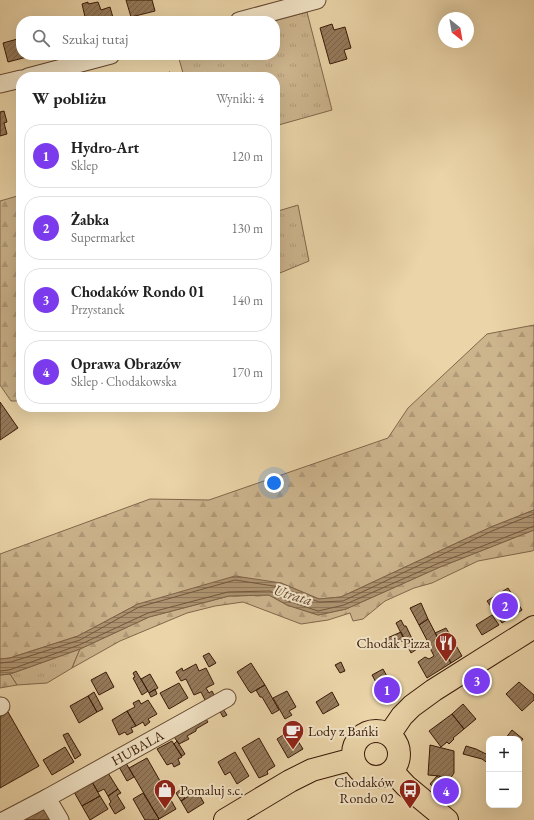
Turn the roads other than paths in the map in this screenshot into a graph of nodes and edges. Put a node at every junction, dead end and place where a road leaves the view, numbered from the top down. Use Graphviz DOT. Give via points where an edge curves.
graph roads {
  1 [pos="318,0"];
  2 [pos="258,16"];
  3 [pos="92,60"];
  4 [pos="47,72"];
  5 [pos="16,80"];
  6 [pos="0,84"];
  7 [pos="534,627"];
  8 [pos="227,698"];
  9 [pos="389,735"];
  10 [pos="353,759"];
  11 [pos="392,771"];
  12 [pos="47,798"];
  13 [pos="5,820"];
  14 [pos="60,820"];
  15 [pos="225,820"];
  16 [pos="447,820"];
  1 -- 2 [label="street"];
  3 -- 4 [label="street"];
  5 -- 6 [label="street"];
  7 -- 9 [label="main road" via="412,706"];
  8 -- 12 [label="street, HUBALA"];
  9 -- 10 [label="main road" via="379,731 363,735 355,743"];
  9 -- 11 [label="main road" via="396,742 399,752 398,762"];
  10 -- 11 [label="main road" via="359,770 369,776 382,777"];
  10 -- 15 [label="main road" via="312,770"];
  11 -- 16 [label="main road"];
  12 -- 13 [label="street, HUBALA"];
  12 -- 14 [label="street"];
}
